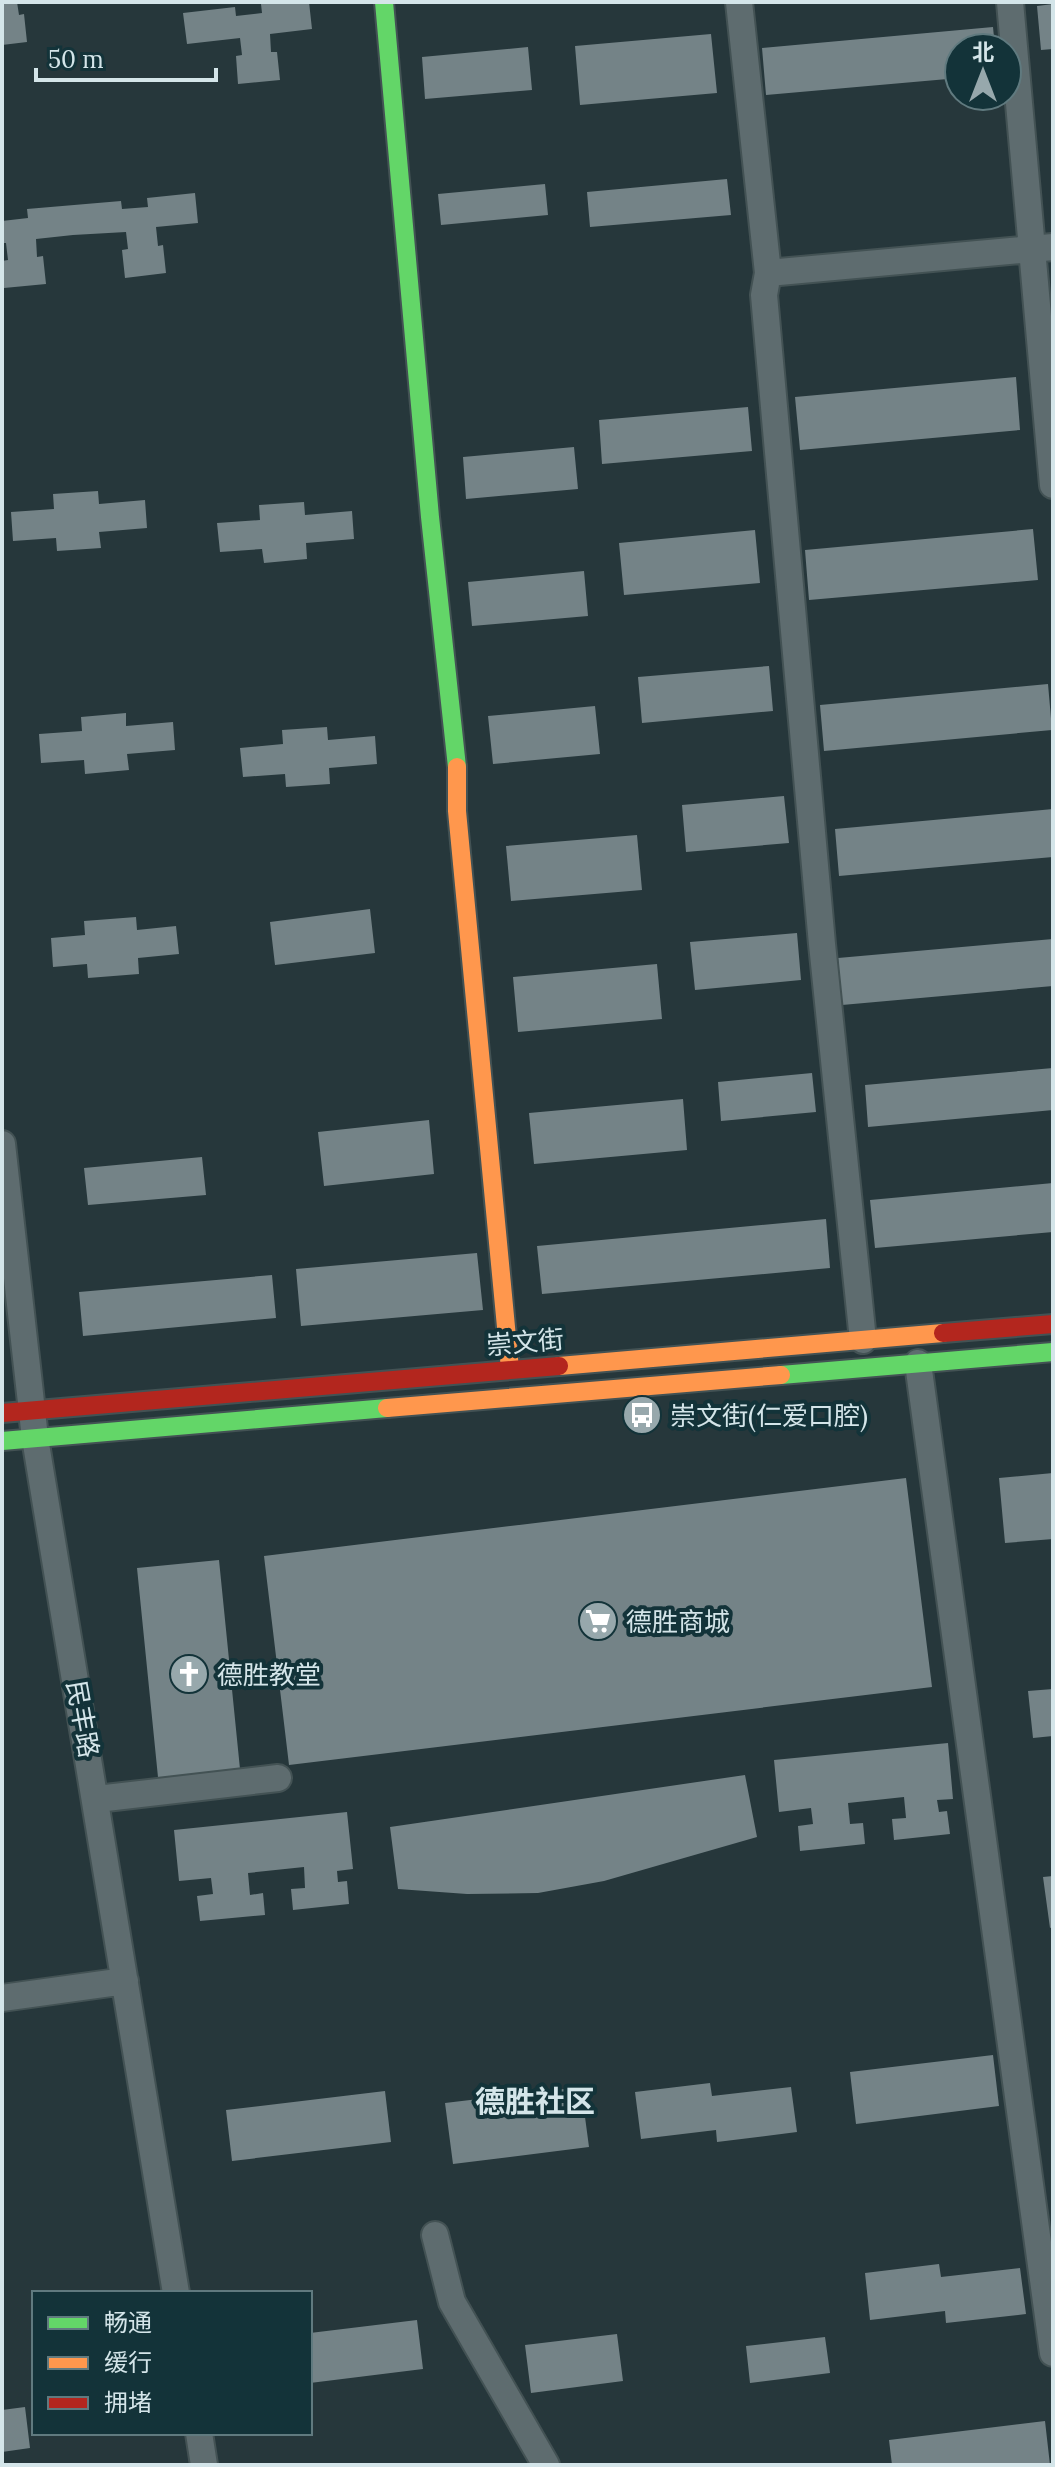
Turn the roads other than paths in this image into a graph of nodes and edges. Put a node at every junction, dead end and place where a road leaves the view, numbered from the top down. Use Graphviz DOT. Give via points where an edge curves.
graph roads {
  1 [pos="384,2"];
  2 [pos="739,2"];
  3 [pos="1010,2"];
  4 [pos="1043,248"];
  5 [pos="768,273"];
  6 [pos="1053,485"];
  7 [pos="2,1144"];
  8 [pos="1053,1324"];
  9 [pos="863,1340"];
  10 [pos="1053,1352"];
  11 [pos="918,1363"];
  12 [pos="510,1369"];
  13 [pos="34,1410"];
  14 [pos="2,1413"];
  15 [pos="35,1438"];
  16 [pos="2,1441"];
  17 [pos="278,1778"];
  18 [pos="97,1799"];
  19 [pos="125,1981"];
  20 [pos="2,1998"];
  21 [pos="435,2235"];
  22 [pos="176,2291"];
  23 [pos="1053,2353"];
  24 [pos="199,2435"];
  25 [pos="204,2465"];
  26 [pos="546,2465"];
  1 -- 12 [label="street"];
  2 -- 5 [label="street"];
  3 -- 4 [label="street"];
  4 -- 5 [label="street"];
  4 -- 6 [label="street"];
  5 -- 9 [label="street" via="764,295 786,549"];
  7 -- 13 [label="street, 民丰路"];
  8 -- 9 [label="street, 崇文街"];
  9 -- 12 [label="street, 崇文街"];
  10 -- 11 [label="street, 崇文街"];
  11 -- 15 [label="street, 崇文街"];
  11 -- 23 [label="street"];
  12 -- 13 [label="street, 崇文街"];
  13 -- 14 [label="street, 崇文街"];
  13 -- 15 [label="street, 民丰路"];
  15 -- 16 [label="street, 崇文街"];
  15 -- 18 [label="street, 民丰路"];
  17 -- 18 [label="street"];
  18 -- 19 [label="street, 民丰路"];
  19 -- 20 [label="street"];
  19 -- 22 [label="street, 民丰路"];
  21 -- 26 [label="street" via="452,2302"];
  24 -- 25 [label="street"];
}
